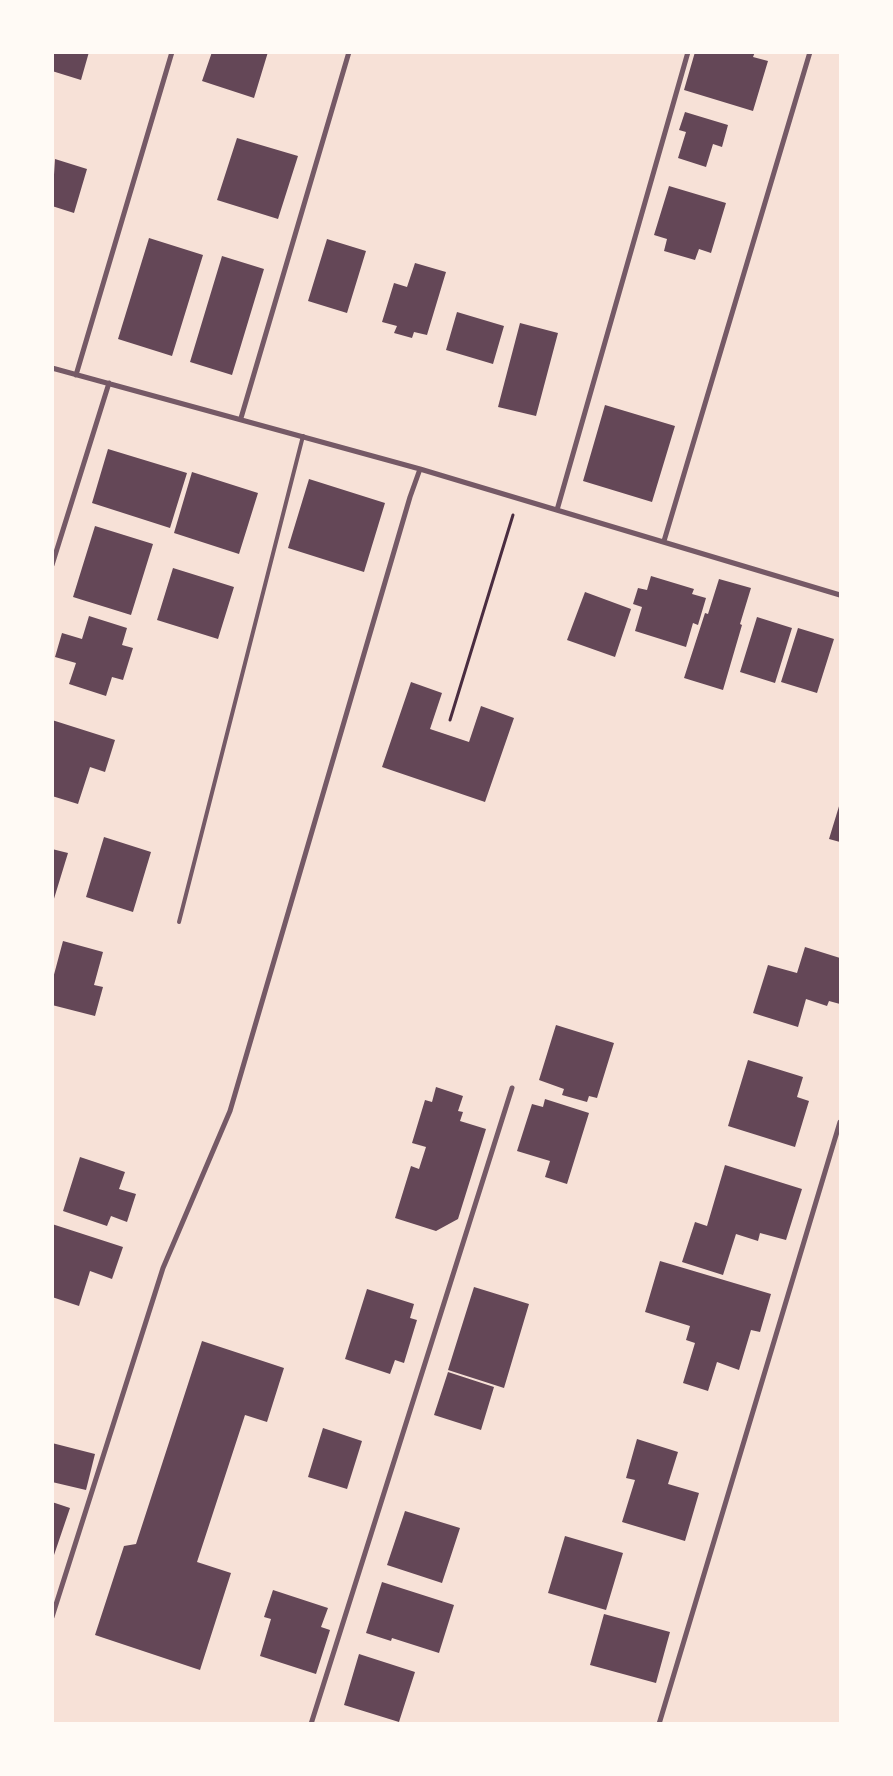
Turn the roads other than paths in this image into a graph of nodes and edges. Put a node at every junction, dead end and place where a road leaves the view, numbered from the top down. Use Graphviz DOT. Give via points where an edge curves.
graph roads {
  1 [pos="172,52"];
  2 [pos="349,52"];
  3 [pos="688,52"];
  4 [pos="810,52"];
  5 [pos="52,368"];
  6 [pos="76,375"];
  7 [pos="109,384"];
  8 [pos="241,418"];
  9 [pos="303,436"];
  10 [pos="420,468"];
  11 [pos="557,510"];
  12 [pos="664,541"];
  13 [pos="52,565"];
  14 [pos="840,595"];
  15 [pos="179,922"];
  16 [pos="512,1088"];
  17 [pos="840,1122"];
  18 [pos="52,1617"];
  19 [pos="311,1724"];
  20 [pos="659,1724"];
  1 -- 6 [label="street"];
  2 -- 8 [label="street"];
  3 -- 11 [label="street"];
  4 -- 12 [label="street"];
  5 -- 6 [label="street"];
  6 -- 7 [label="street"];
  7 -- 8 [label="street"];
  7 -- 13 [label="street"];
  8 -- 9 [label="street"];
  9 -- 10 [label="street"];
  9 -- 15 [label="lane"];
  10 -- 11 [label="street"];
  10 -- 18 [label="street" via="230,1111 163,1268"];
  11 -- 12 [label="street"];
  12 -- 14 [label="street"];
  16 -- 19 [label="street"];
  17 -- 20 [label="street"];
}
